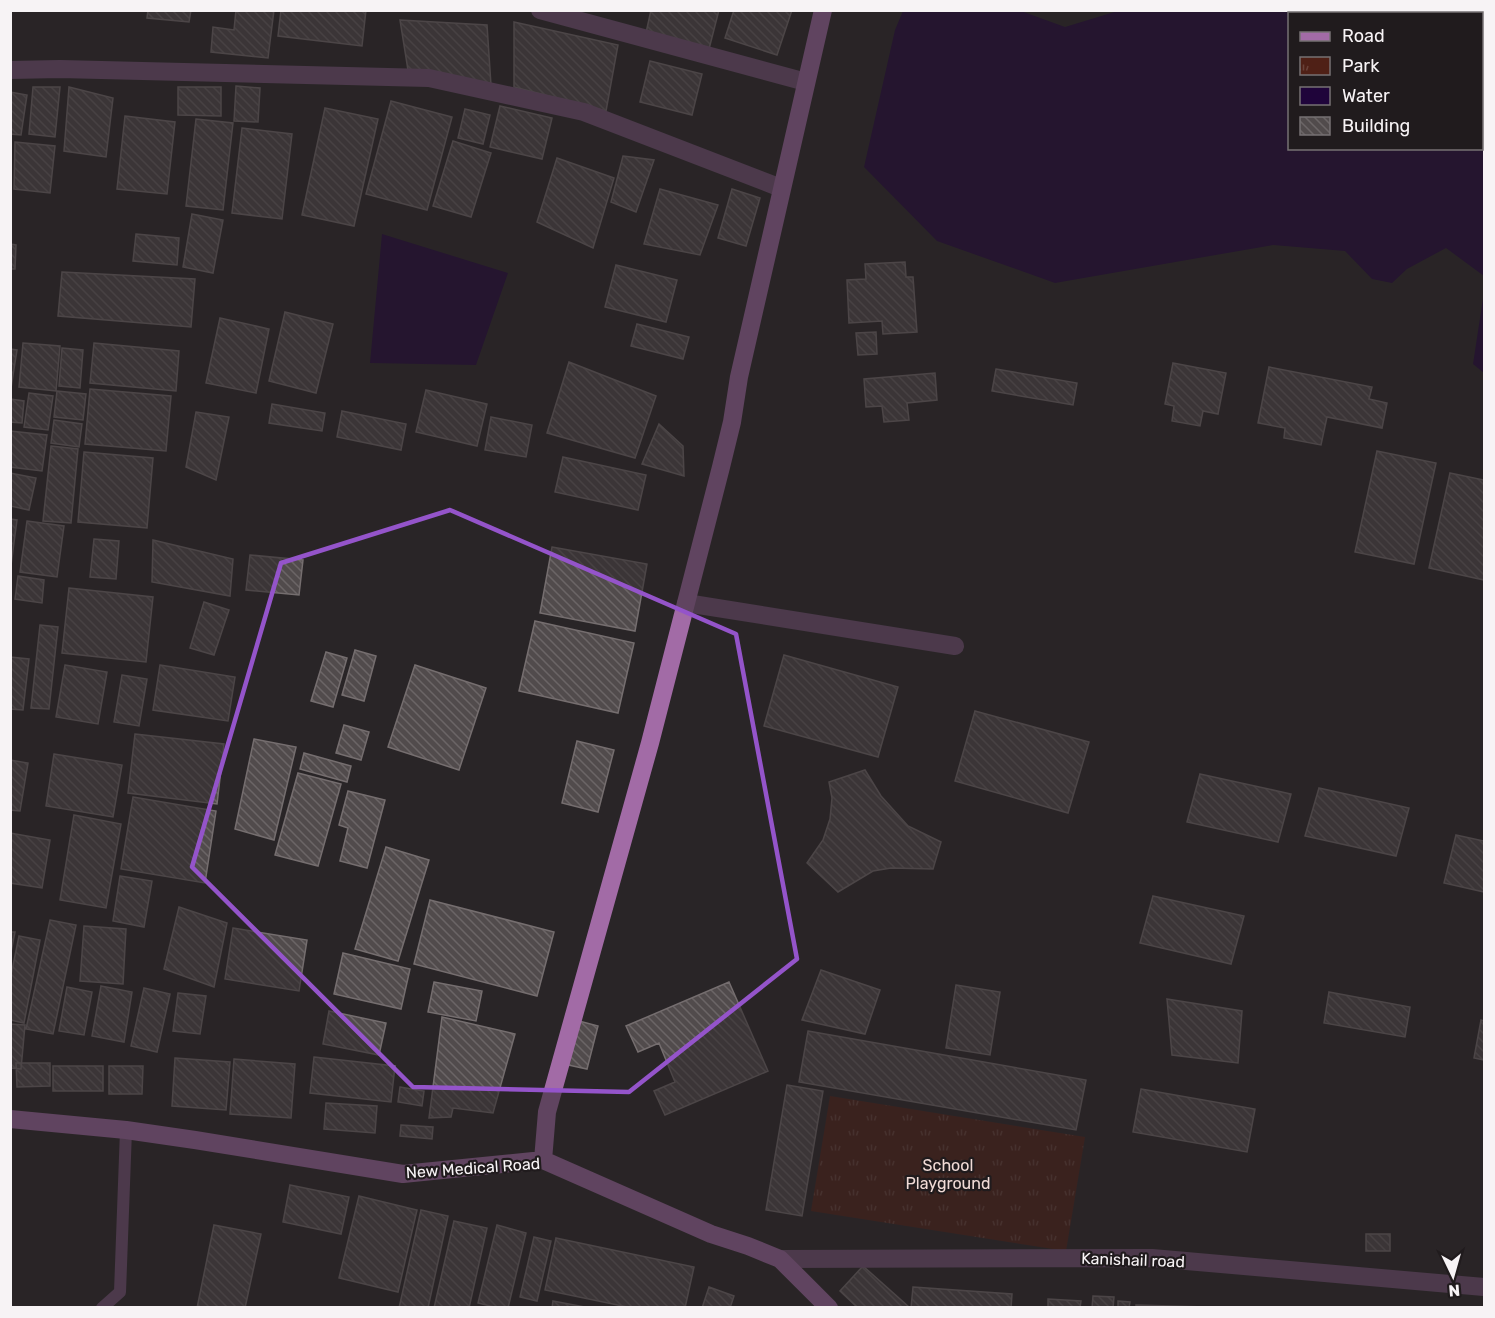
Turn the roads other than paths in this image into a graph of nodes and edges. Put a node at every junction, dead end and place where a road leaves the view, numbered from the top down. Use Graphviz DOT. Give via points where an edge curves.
graph roads {
  1 [pos="540,10"];
  2 [pos="823,10"];
  3 [pos="10,70"];
  4 [pos="806,82"];
  5 [pos="781,188"];
  6 [pos="686,603"];
  7 [pos="955,646"];
  8 [pos="10,1119"];
  9 [pos="126,1130"];
  10 [pos="543,1160"];
  11 [pos="780,1259"];
  12 [pos="1485,1287"];
  13 [pos="102,1308"];
  14 [pos="829,1308"];
  1 -- 4 [label="street"];
  2 -- 4 [label="street"];
  3 -- 5 [label="street" via="429,78 584,112"];
  4 -- 5 [label="street"];
  5 -- 6 [label="street" via="729,434"];
  6 -- 7 [label="street"];
  6 -- 10 [label="street" via="547,1112"];
  8 -- 9 [label="street, New Medical Road"];
  9 -- 10 [label="street, New Medical Road" via="403,1174"];
  9 -- 13 [label="lane" via="120,1292"];
  10 -- 11 [label="street, New Medical Road" via="711,1234"];
  11 -- 12 [label="street, Kanishail road" via="1152,1258"];
  11 -- 14 [label="street, New Medical Road"];
}
